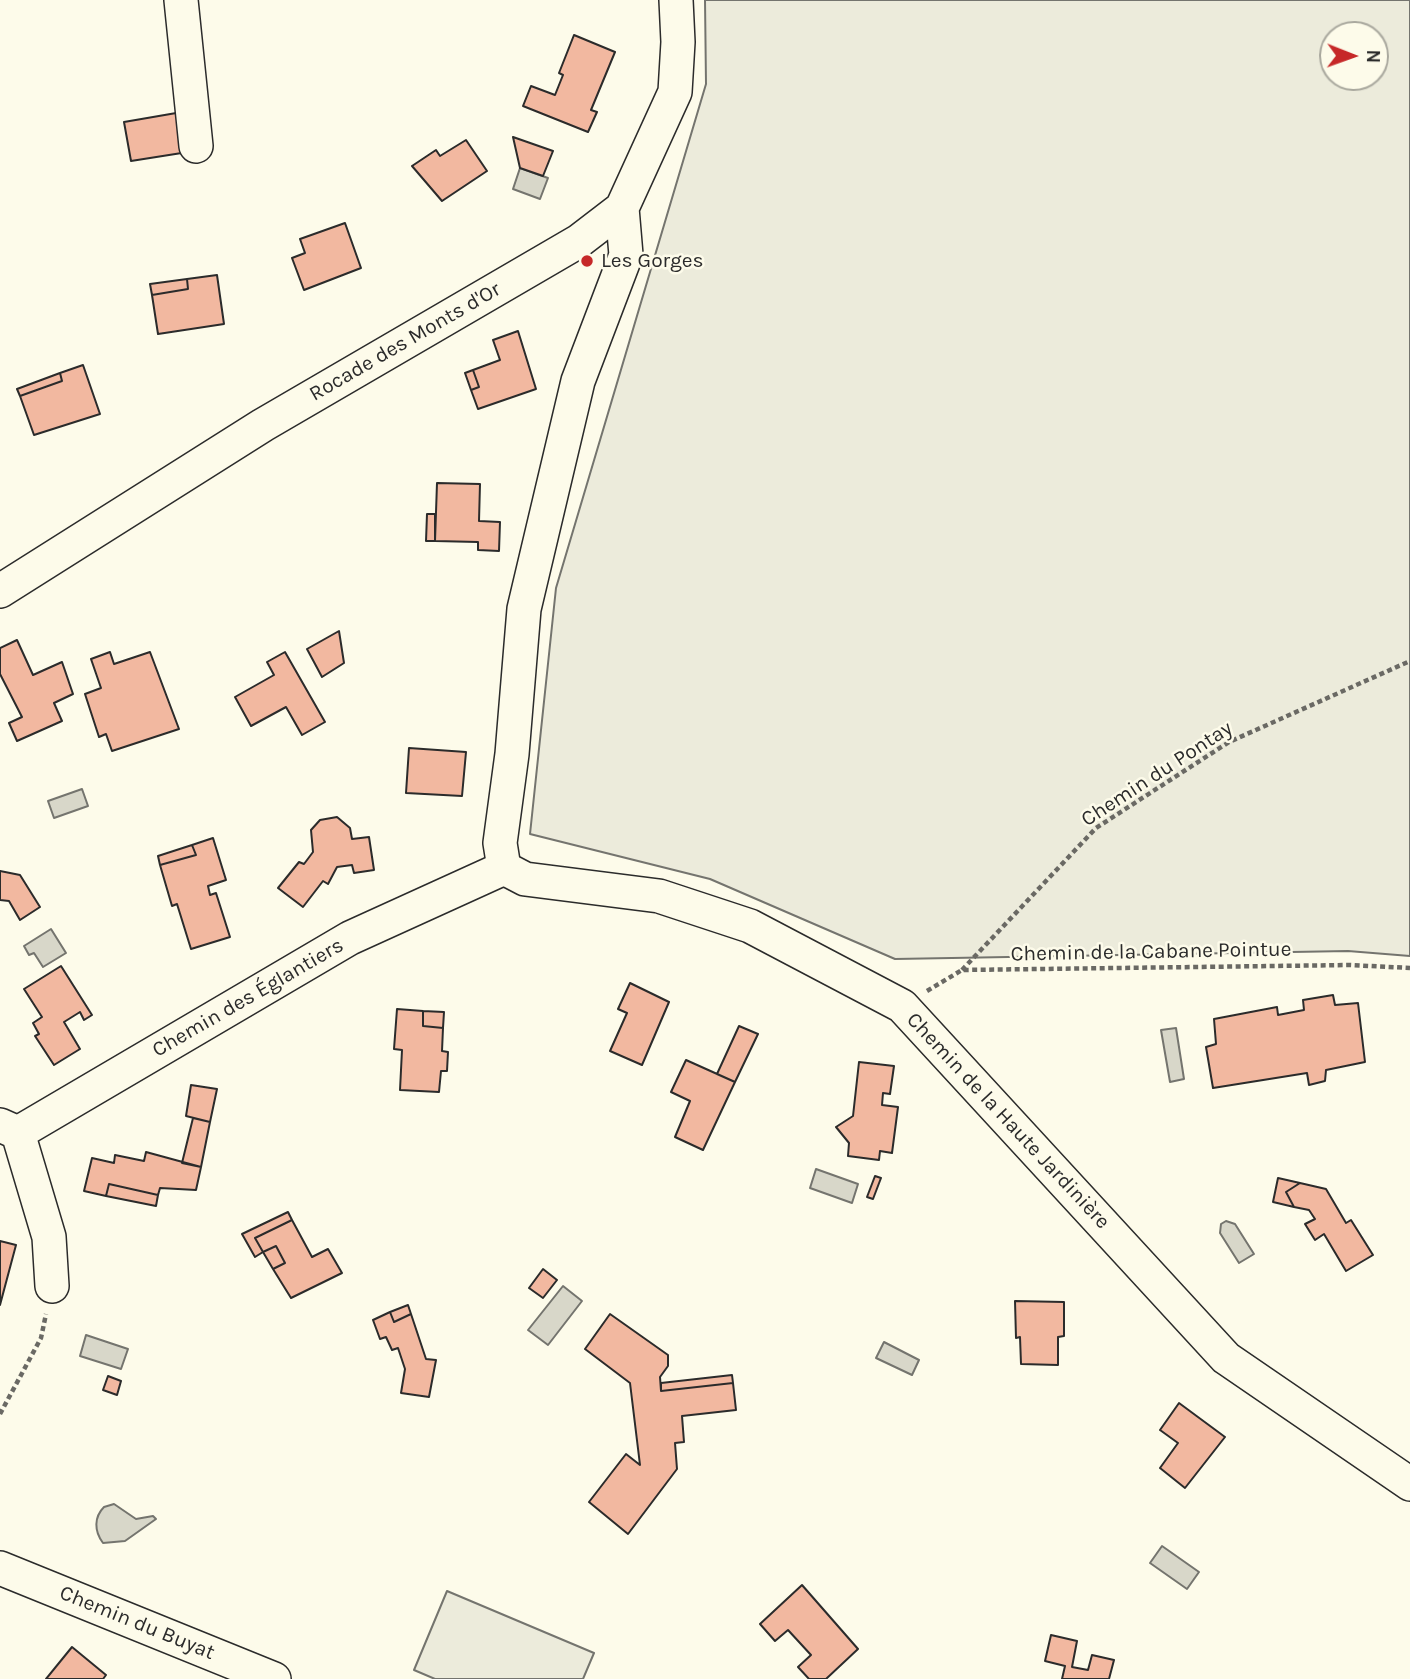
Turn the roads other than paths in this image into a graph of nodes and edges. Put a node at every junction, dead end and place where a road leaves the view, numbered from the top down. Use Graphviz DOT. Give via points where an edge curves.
graph roads {
  1 [pos="181,0"];
  2 [pos="676,0"];
  3 [pos="196,146"];
  4 [pos="622,208"];
  5 [pos="0,591"];
  6 [pos="504,868"];
  7 [pos="9,1129"];
  8 [pos="52,1286"];
  9 [pos="1410,1483"];
  10 [pos="0,1568"];
  11 [pos="274,1679"];
  1 -- 3 [label="street"];
  2 -- 4 [label="street, Rocade des Monts d'Or" via="675,92"];
  4 -- 5 [label="street, Rocade des Monts d'Or" via="579,241 263,425"];
  4 -- 6 [label="street" via="626,255 578,381 524,609 500,843"];
  6 -- 7 [label="street, Chemin des Églantiers" via="351,937"];
  6 -- 9 [label="street, Chemin de la Haute Jardinière" via="525,879 659,896 750,926 902,1006 1226,1358"];
  7 -- 8 [label="street" via="49,1237"];
  10 -- 11 [label="street, Chemin du Buyat"];
}
